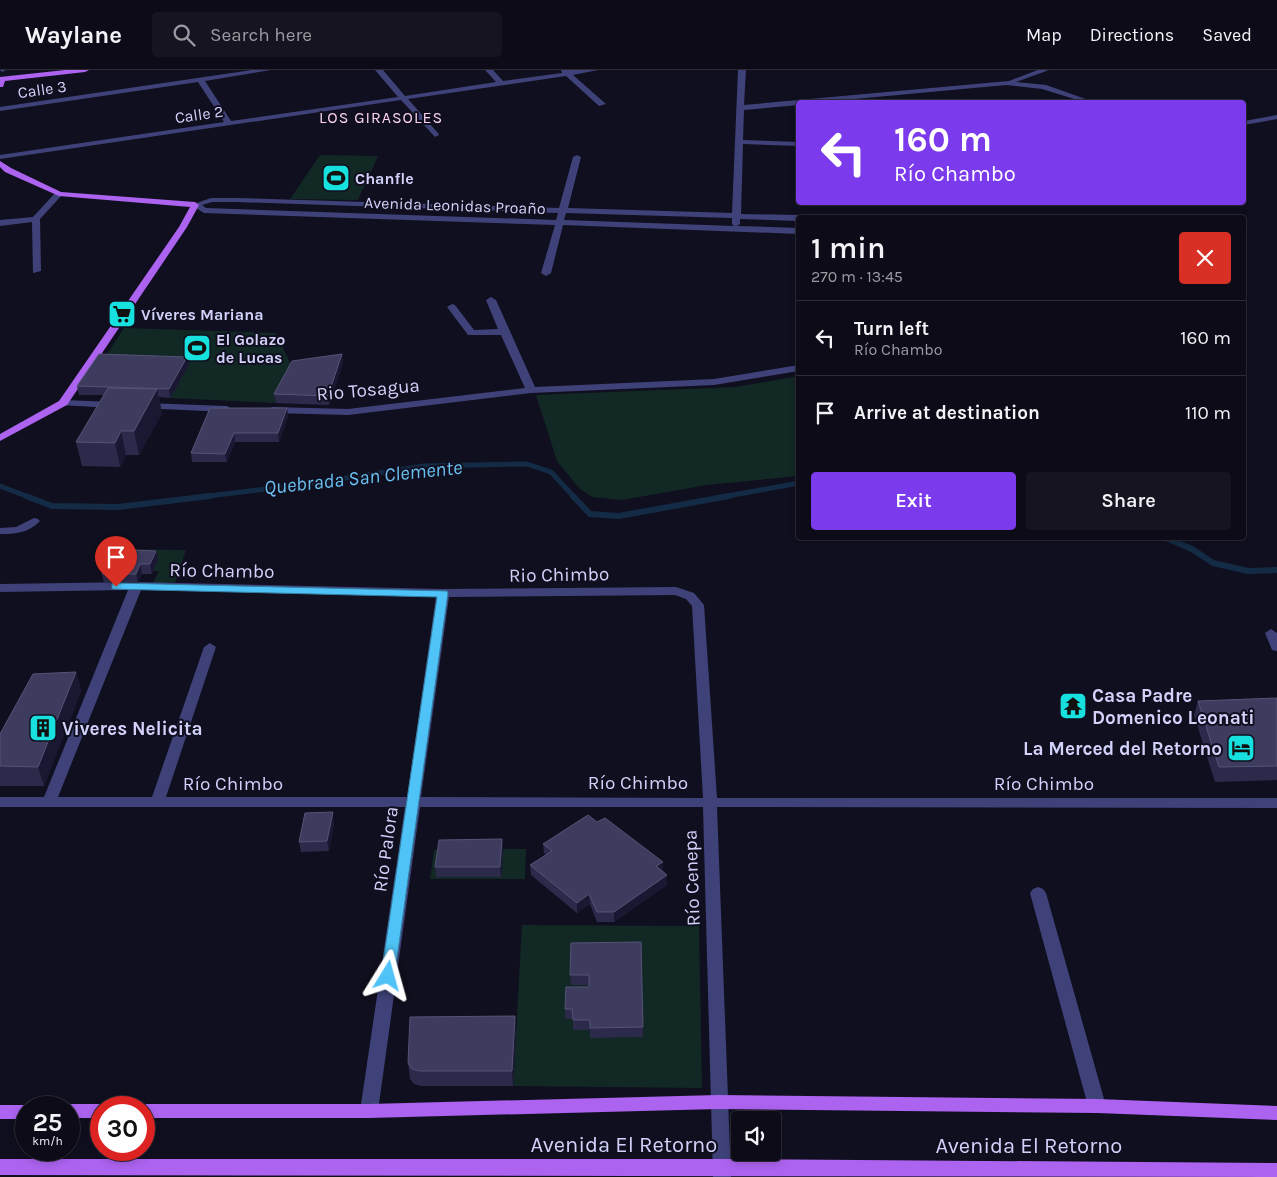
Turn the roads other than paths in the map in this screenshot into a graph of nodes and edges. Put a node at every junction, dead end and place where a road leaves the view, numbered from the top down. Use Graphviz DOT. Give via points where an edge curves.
graph roads {
  1 [pos="85,70"];
  2 [pos="267,70"];
  3 [pos="379,70"];
  4 [pos="489,70"];
  5 [pos="594,70"];
  6 [pos="742,70"];
  7 [pos="1045,70"];
  8 [pos="565,72"];
  9 [pos="1,81"];
  10 [pos="202,81"];
  11 [pos="500,83"];
  12 [pos="1006,83"];
  13 [pos="402,97"];
  14 [pos="825,100"];
  15 [pos="1084,100"];
  16 [pos="796,103"];
  17 [pos="602,104"];
  18 [pos="740,108"];
  19 [pos="0,109"];
  20 [pos="1277,117"];
  21 [pos="1246,123"];
  22 [pos="229,124"];
  23 [pos="435,135"];
  24 [pos="740,142"];
  25 [pos="796,144"];
  26 [pos="0,157"];
  27 [pos="577,157"];
  28 [pos="0,164"];
  29 [pos="59,194"];
  30 [pos="195,205"];
  31 [pos="563,211"];
  32 [pos="736,216"];
  33 [pos="796,218"];
  34 [pos="36,219"];
  35 [pos="0,223"];
  36 [pos="559,224"];
  37 [pos="735,229"];
  38 [pos="796,231"];
  39 [pos="36,271"];
  40 [pos="546,273"];
  41 [pos="491,300"];
  42 [pos="452,307"];
  43 [pos="504,332"];
  44 [pos="796,368"];
  45 [pos="531,390"];
  46 [pos="63,404"];
  47 [pos="237,409"];
  48 [pos="257,410"];
  49 [pos="0,438"];
  50 [pos="34,521"];
  51 [pos="0,531"];
  52 [pos="136,586"];
  53 [pos="0,588"];
  54 [pos="676,591"];
  55 [pos="443,593"];
  56 [pos="1271,633"];
  57 [pos="210,647"];
  58 [pos="1277,647"];
  59 [pos="0,802"];
  60 [pos="49,802"];
  61 [pos="710,802"];
  62 [pos="157,803"];
  63 [pos="413,803"];
  64 [pos="1277,803"];
  65 [pos="1038,893"];
  66 [pos="718,1102"];
  67 [pos="1097,1106"];
  68 [pos="155,1111"];
  69 [pos="369,1111"];
  70 [pos="0,1112"];
  71 [pos="15,1112"];
  72 [pos="1277,1113"];
  73 [pos="0,1168"];
  74 [pos="1277,1171"];
  75 [pos="360,1172"];
  76 [pos="721,1172"];
  1 -- 9 [label="main road"];
  2 -- 10 [label="street, Calle 3"];
  3 -- 13 [label="street"];
  4 -- 11 [label="street"];
  5 -- 8 [label="street, Calle 2"];
  6 -- 18 [label="street"];
  7 -- 12 [label="street"];
  8 -- 11 [label="street, Calle 2"];
  8 -- 17 [label="street"];
  10 -- 19 [label="street, Calle 3"];
  10 -- 22 [label="street"];
  11 -- 13 [label="street, Calle 2"];
  12 -- 14 [label="street"];
  12 -- 15 [label="street" via="1043,87"];
  13 -- 22 [label="street, Calle 2"];
  13 -- 23 [label="street"];
  16 -- 18 [label="street"];
  18 -- 24 [label="street"];
  20 -- 21 [label="street"];
  22 -- 26 [label="street, Calle 2"];
  24 -- 25 [label="street"];
  24 -- 32 [label="street"];
  27 -- 31 [label="street"];
  28 -- 29 [label="main road"];
  29 -- 30 [label="main road"];
  29 -- 34 [label="street"];
  30 -- 31 [label="street, Avenida Leonidas Proaño" via="211,200"];
  30 -- 36 [label="street, Avenida Leonidas Proaño" via="204,210"];
  30 -- 46 [label="main road"];
  31 -- 32 [label="street, Avenida Leonidas Proaño"];
  31 -- 36 [label="street"];
  32 -- 33 [label="street, Avenida Leonidas Proaño"];
  32 -- 37 [label="street"];
  34 -- 35 [label="street"];
  34 -- 39 [label="street"];
  36 -- 37 [label="street, Avenida Leonidas Proaño"];
  36 -- 40 [label="street"];
  37 -- 38 [label="street, Avenida Leonidas Proaño"];
  41 -- 43 [label="street"];
  42 -- 43 [label="street" via="472,333"];
  43 -- 45 [label="street"];
  44 -- 45 [label="street, Rio Tosagua" via="714,382"];
  45 -- 48 [label="street, Rio Tosagua" via="348,412"];
  46 -- 47 [label="street"];
  46 -- 49 [label="main road"];
  50 -- 51 [label="street" via="19,530"];
  52 -- 53 [label="street, Río Chambo"];
  52 -- 55 [label="street, Río Chambo"];
  52 -- 60 [label="street"];
  54 -- 55 [label="street, Rio Chimbo"];
  54 -- 61 [label="street, Río Cenepa" via="690,596 698,605"];
  55 -- 63 [label="street, Río Palora"];
  56 -- 58 [label="street"];
  57 -- 62 [label="street"];
  59 -- 60 [label="street, Río Chimbo"];
  60 -- 62 [label="street, Río Chimbo"];
  61 -- 63 [label="street, Río Chimbo"];
  61 -- 64 [label="street, Río Chimbo"];
  61 -- 66 [label="street, Río Cenepa"];
  62 -- 63 [label="street, Río Chimbo"];
  63 -- 69 [label="street, Río Palora"];
  65 -- 67 [label="street"];
  66 -- 67 [label="main road, Avenida El Retorno"];
  66 -- 69 [label="main road, Avenida El Retorno"];
  66 -- 76 [label="street, Río Cenepa"];
  67 -- 72 [label="main road, Avenida El Retorno"];
  68 -- 69 [label="main road, Avenida El Retorno"];
  70 -- 71 [label="main road"];
  73 -- 75 [label="main road, Avenida El Retorno"];
  74 -- 76 [label="main road, Avenida El Retorno"];
  75 -- 76 [label="main road, Avenida El Retorno"];
}
